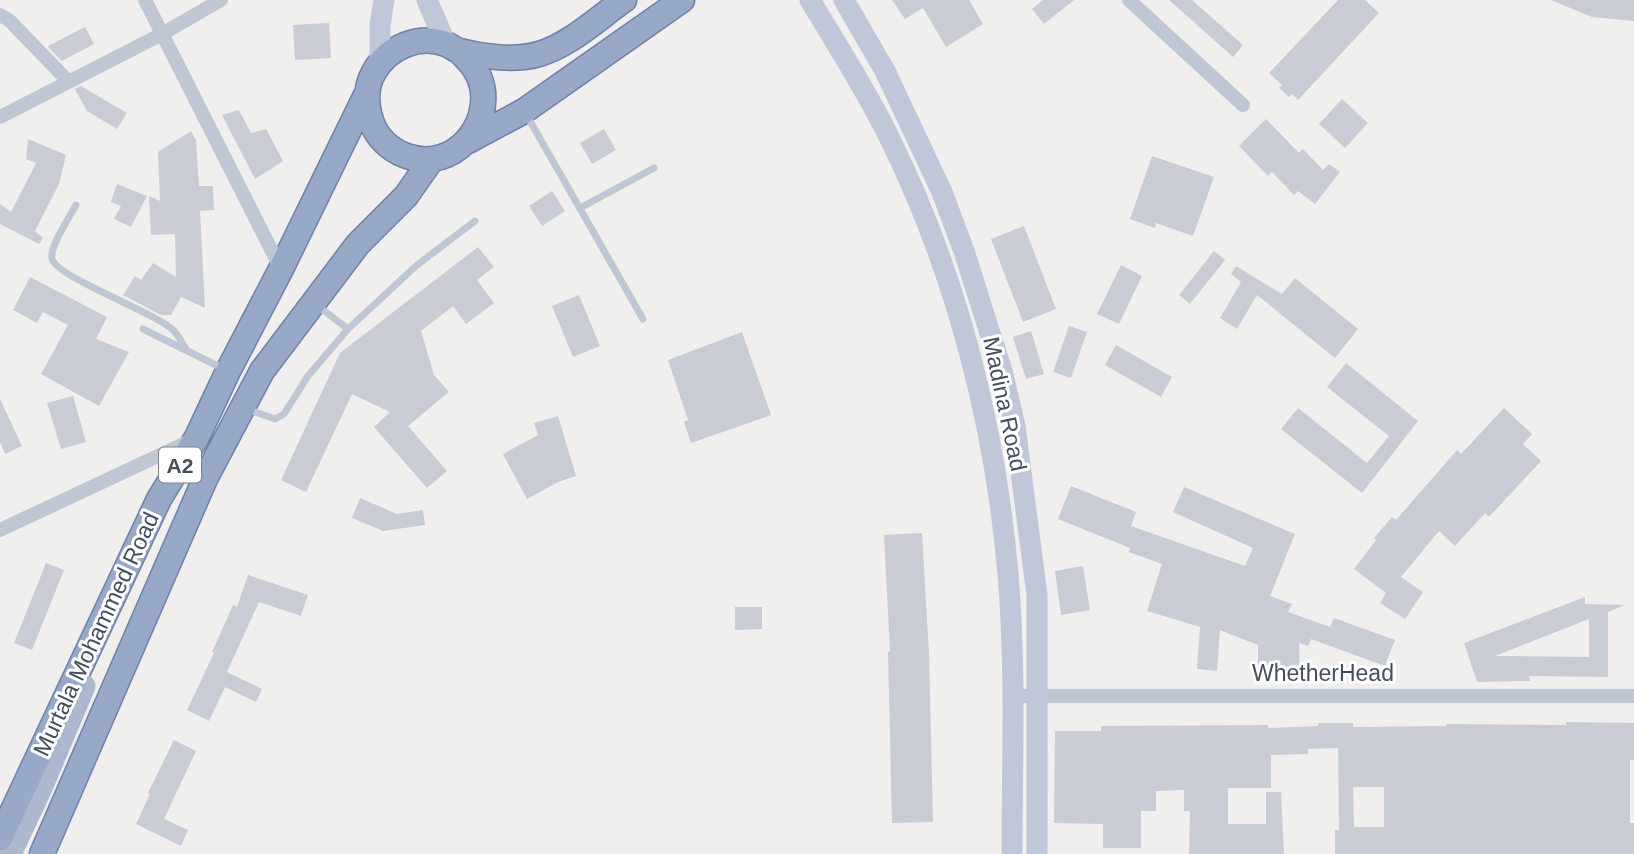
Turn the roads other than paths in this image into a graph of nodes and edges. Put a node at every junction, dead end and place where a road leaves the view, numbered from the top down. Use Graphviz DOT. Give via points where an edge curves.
graph roads {
  1 [pos="145,0"];
  2 [pos="221,0"];
  3 [pos="384,0"];
  4 [pos="427,0"];
  5 [pos="624,0"];
  6 [pos="682,0"];
  7 [pos="810,0"];
  8 [pos="844,0"];
  9 [pos="1129,0"];
  10 [pos="0,15"];
  11 [pos="162,34"];
  12 [pos="453,48"];
  13 [pos="380,62"];
  14 [pos="68,82"];
  15 [pos="366,95"];
  16 [pos="1243,105"];
  17 [pos="524,111"];
  18 [pos="0,117"];
  19 [pos="468,141"];
  20 [pos="432,159"];
  21 [pos="654,168"];
  22 [pos="76,205"];
  23 [pos="580,208"];
  24 [pos="475,221"];
  25 [pos="282,270"];
  26 [pos="313,302"];
  27 [pos="643,319"];
  28 [pos="143,329"];
  29 [pos="348,329"];
  30 [pos="186,349"];
  31 [pos="228,371"];
  32 [pos="243,407"];
  33 [pos="197,437"];
  34 [pos="0,530"];
  35 [pos="105,616"];
  36 [pos="141,626"];
  37 [pos="1013,696"];
  38 [pos="1038,696"];
  39 [pos="1634,696"];
  40 [pos="85,706"];
  41 [pos="0,838"];
  42 [pos="10,854"];
  43 [pos="30,854"];
  44 [pos="42,854"];
  45 [pos="1012,854"];
  46 [pos="1037,854"];
  1 -- 11 [label="street"];
  2 -- 11 [label="street"];
  3 -- 13 [label="main road"];
  4 -- 12 [label="main road"];
  5 -- 12 [label="highway" via="539,54 498,57"];
  6 -- 17 [label="highway, A2"];
  7 -- 37 [label="main road, Madina Road" via="890,138 949,288 975,375 1000,505"];
  8 -- 38 [label="main road, Madina Road" via="885,71 942,192 1003,372 1032,543"];
  9 -- 16 [label="street"];
  10 -- 14 [label="street"];
  11 -- 14 [label="street"];
  11 -- 25 [label="street"];
  12 -- 13 [label="highway" via="428,40 410,42"];
  12 -- 19 [label="highway" via="474,65 482,84 484,104"];
  13 -- 15 [label="highway, A2"];
  14 -- 18 [label="street"];
  15 -- 20 [label="highway" via="377,134 392,149 411,158"];
  15 -- 25 [label="highway, Murtala Mohammed Road / A2"];
  17 -- 19 [label="highway, A2"];
  17 -- 23 [label="lane"];
  19 -- 20 [label="highway, A2"];
  20 -- 26 [label="highway, Murtala Mohammed Road / A2" via="406,196 358,244"];
  21 -- 23 [label="lane"];
  22 -- 30 [label="lane" via="52,250 55,266 174,330"];
  23 -- 27 [label="lane"];
  24 -- 29 [label="lane" via="417,265"];
  25 -- 31 [label="highway, Murtala Mohammed Road / A2"];
  26 -- 29 [label="lane"];
  26 -- 32 [label="highway, Murtala Mohammed Road / A2" via="262,372"];
  28 -- 30 [label="lane"];
  29 -- 32 [label="lane" via="308,376 284,414 275,419"];
  30 -- 31 [label="lane"];
  31 -- 33 [label="highway, Murtala Mohammed Road / A2"];
  32 -- 36 [label="highway, Murtala Mohammed Road / A2" via="205,479"];
  33 -- 34 [label="street"];
  33 -- 35 [label="highway, Murtala Mohammed Road / A2" via="159,499"];
  35 -- 40 [label="main road"];
  35 -- 41 [label="highway, Murtala Mohammed Road / A2"];
  36 -- 40 [label="main road"];
  36 -- 44 [label="highway, Murtala Mohammed Road / A2"];
  37 -- 38 [label="street, WhetherHead"];
  37 -- 45 [label="main road, Madina Road"];
  38 -- 39 [label="street, WhetherHead"];
  38 -- 46 [label="main road, Madina Road"];
  40 -- 42 [label="main road"];
  40 -- 43 [label="main road"];
}
